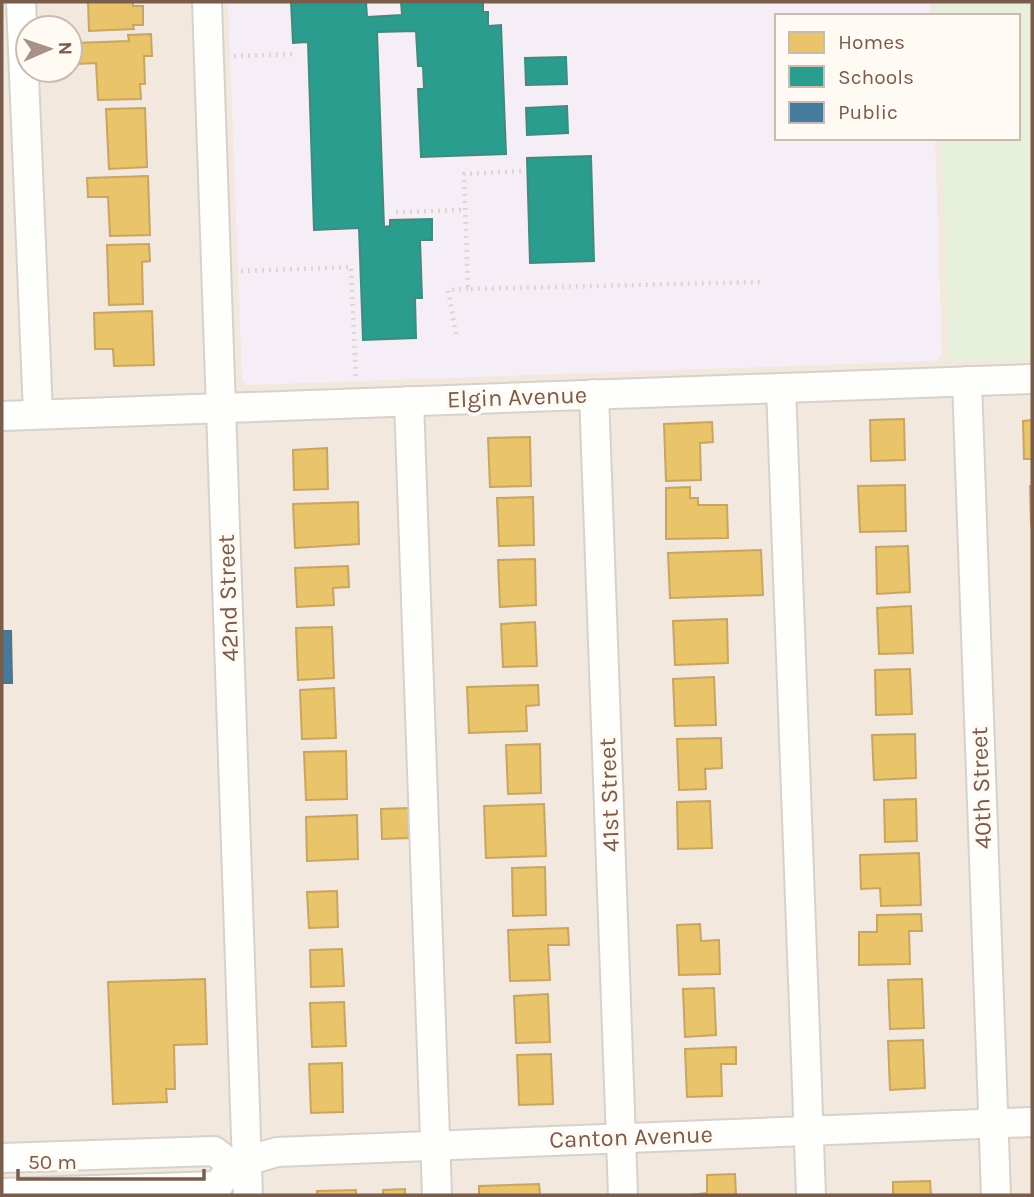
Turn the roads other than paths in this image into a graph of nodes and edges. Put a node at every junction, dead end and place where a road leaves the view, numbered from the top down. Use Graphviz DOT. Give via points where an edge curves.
graph roads {
  1 [pos="21,2"];
  2 [pos="207,2"];
  3 [pos="1032,379"];
  4 [pos="967,381"];
  5 [pos="781,388"];
  6 [pos="594,394"];
  7 [pos="409,401"];
  8 [pos="221,408"];
  9 [pos="38,414"];
  10 [pos="2,416"];
  11 [pos="1032,1122"];
  12 [pos="993,1124"];
  13 [pos="808,1130"];
  14 [pos="621,1138"];
  15 [pos="436,1143"];
  16 [pos="2,1158"];
  17 [pos="240,1163"];
  18 [pos="211,1191"];
  19 [pos="2,1192"];
  20 [pos="248,1195"];
  21 [pos="437,1195"];
  22 [pos="623,1195"];
  23 [pos="810,1195"];
  24 [pos="996,1195"];
  1 -- 9 [label="street"];
  2 -- 8 [label="street, 42nd Street"];
  3 -- 4 [label="street, Elgin Avenue"];
  4 -- 5 [label="street, Elgin Avenue"];
  4 -- 12 [label="street, 40th Street"];
  5 -- 6 [label="street, Elgin Avenue"];
  5 -- 13 [label="street"];
  6 -- 7 [label="street, Elgin Avenue"];
  6 -- 14 [label="street, 41st Street"];
  7 -- 8 [label="street, Elgin Avenue"];
  7 -- 15 [label="street"];
  8 -- 9 [label="street, Elgin Avenue"];
  8 -- 17 [label="street, 42nd Street"];
  9 -- 10 [label="street, Elgin Avenue"];
  11 -- 12 [label="street, Canton Avenue"];
  12 -- 13 [label="street, Canton Avenue"];
  12 -- 24 [label="street, 40th Street"];
  13 -- 14 [label="street, Canton Avenue"];
  13 -- 23 [label="street"];
  14 -- 15 [label="street, Canton Avenue"];
  14 -- 22 [label="street, 41st Street"];
  15 -- 17 [label="street, Canton Avenue" via="276,1152"];
  15 -- 21 [label="street"];
  16 -- 17 [label="street" via="214,1151"];
  17 -- 18 [label="street, Canton Avenue"];
  17 -- 20 [label="street, 42nd Street"];
  18 -- 19 [label="street, Canton Avenue"];
}
